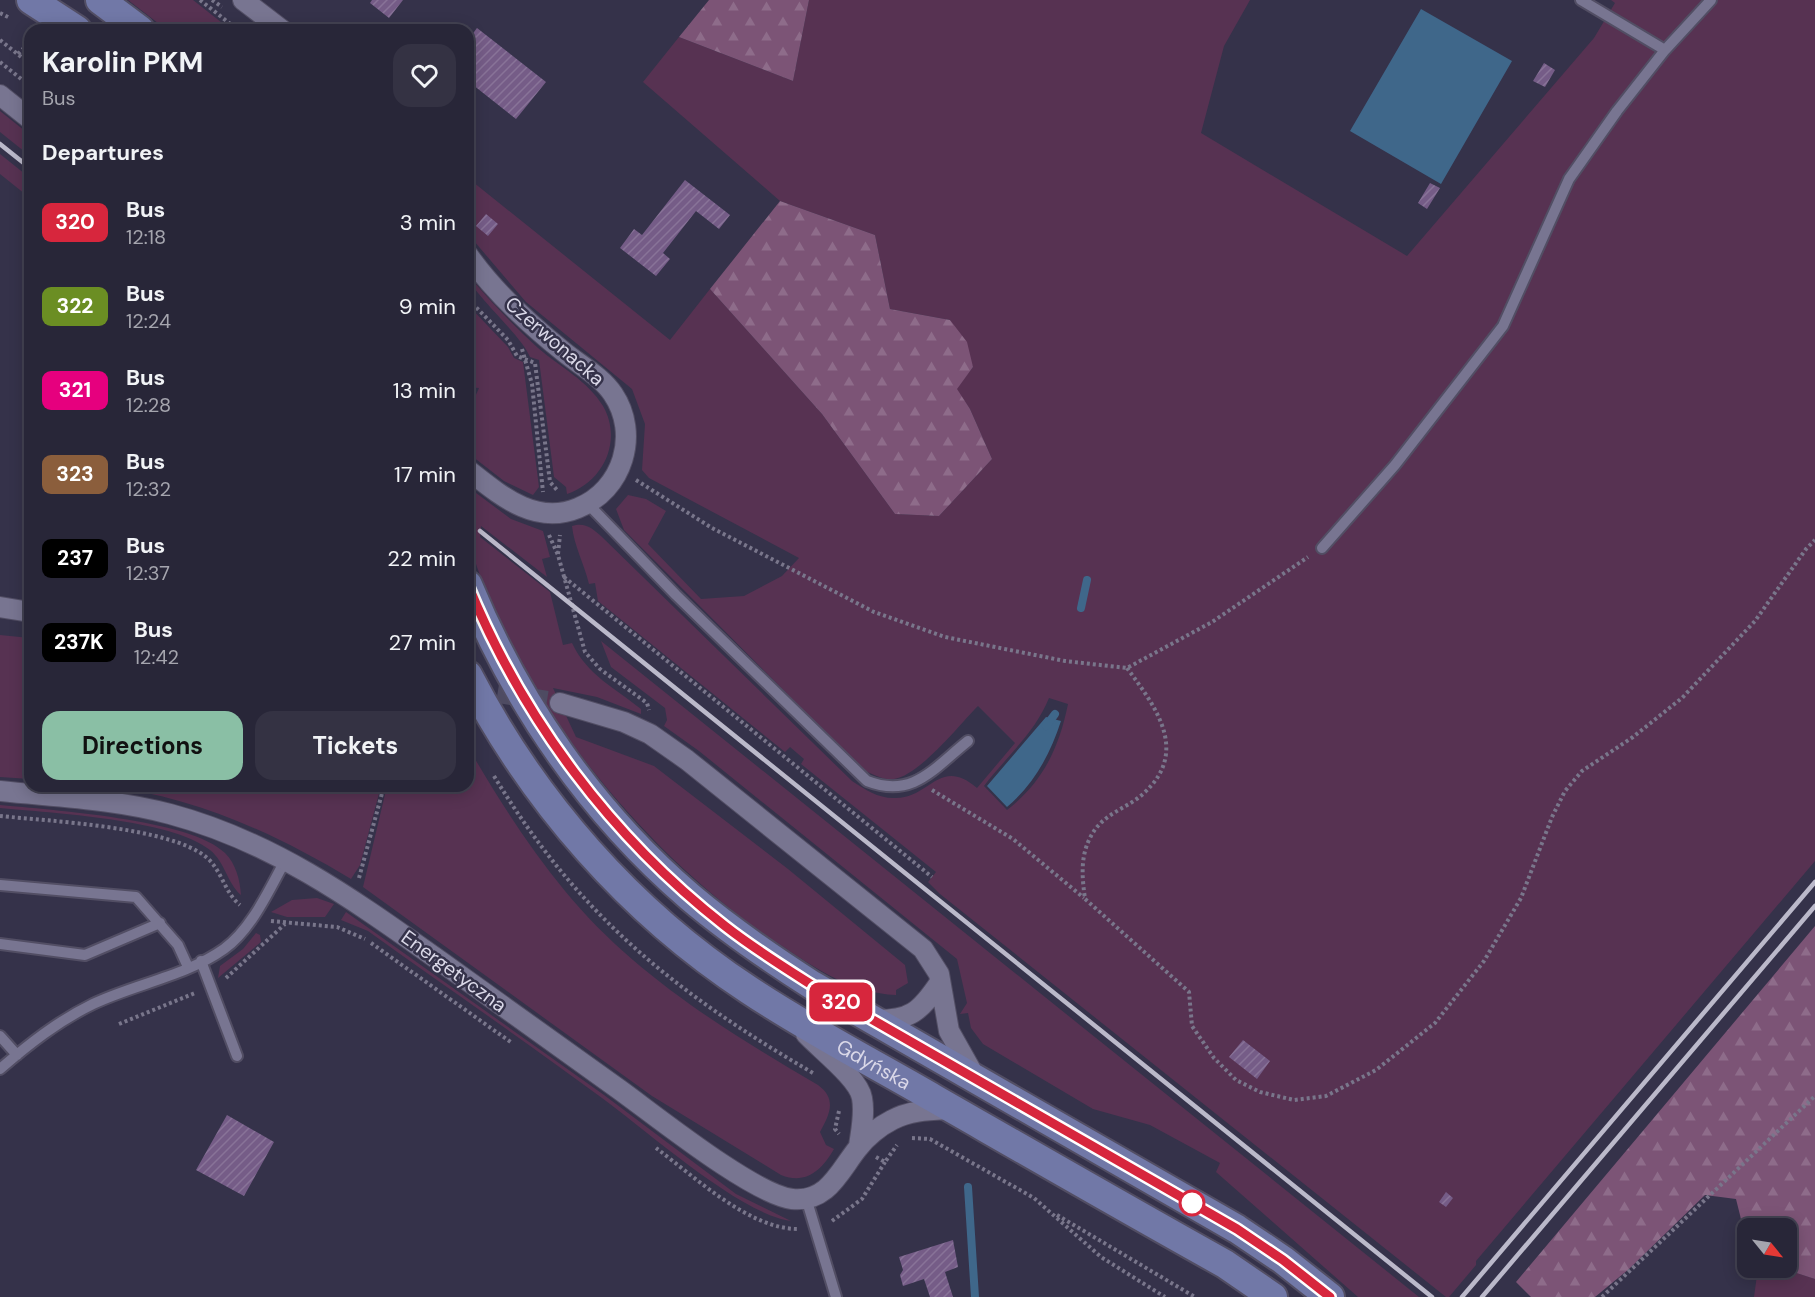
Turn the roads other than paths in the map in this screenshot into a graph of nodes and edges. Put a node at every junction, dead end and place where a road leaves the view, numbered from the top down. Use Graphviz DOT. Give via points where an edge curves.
graph roads {
  1 [pos="31,0"];
  2 [pos="100,0"];
  3 [pos="243,0"];
  4 [pos="1581,0"];
  5 [pos="1711,0"];
  6 [pos="68,24"];
  7 [pos="132,24"];
  8 [pos="274,24"];
  9 [pos="1665,50"];
  10 [pos="0,95"];
  11 [pos="24,114"];
  12 [pos="474,262"];
  13 [pos="474,475"];
  14 [pos="588,504"];
  15 [pos="1322,548"];
  16 [pos="474,598"];
  17 [pos="0,607"];
  18 [pos="24,611"];
  19 [pos="474,685"];
  20 [pos="560,704"];
  21 [pos="968,741"];
  22 [pos="0,791"];
  23 [pos="286,859"];
  24 [pos="0,885"];
  25 [pos="160,923"];
  26 [pos="0,944"];
  27 [pos="201,961"];
  28 [pos="188,967"];
  29 [pos="940,982"];
  30 [pos="788,1015"];
  31 [pos="873,1020"];
  32 [pos="0,1036"];
  33 [pos="16,1055"];
  34 [pos="237,1056"];
  35 [pos="0,1069"];
  36 [pos="977,1081"];
  37 [pos="951,1109"];
  38 [pos="859,1146"];
  39 [pos="806,1198"];
  40 [pos="836,1297"];
  41 [pos="1273,1297"];
  42 [pos="1330,1297"];
  1 -- 6 [label="main road"];
  2 -- 7 [label="main road"];
  3 -- 8 [label="street"];
  4 -- 9 [label="lane"];
  5 -- 9 [label="lane"];
  9 -- 15 [label="lane" via="1569,179 1503,326 1395,465"];
  10 -- 11 [label="street"];
  12 -- 14 [label="street, Czerwonacka" via="533,326 612,392 622,413 626,443 620,470 606,490"];
  13 -- 14 [label="street, Czerwonacka" via="510,502 531,511 562,513"];
  14 -- 21 [label="lane" via="684,604 867,781 885,788 900,788 915,782"];
  16 -- 31 [label="main road, Gdyńska" via="505,665 540,724 594,799 639,850 742,939"];
  17 -- 18 [label="street"];
  19 -- 30 [label="main road, Gdyńska" via="517,758 592,854 678,937"];
  20 -- 29 [label="street" via="624,722 650,734 687,760 923,949 937,969"];
  22 -- 23 [label="street, Energetyczna" via="107,802 170,814 246,840"];
  23 -- 27 [label="lane" via="254,914 225,948"];
  23 -- 39 [label="street, Energetyczna" via="351,897 722,1162 778,1195"];
  24 -- 25 [label="lane" via="136,897"];
  25 -- 26 [label="lane" via="85,955"];
  25 -- 28 [label="lane" via="178,945"];
  27 -- 28 [label="lane"];
  27 -- 34 [label="lane"];
  28 -- 33 [label="lane" via="93,1004 41,1034"];
  29 -- 31 [label="street" via="923,1008 915,1013 890,1021"];
  29 -- 36 [label="street" via="950,1031"];
  30 -- 37 [label="main road, Gdyńska"];
  30 -- 38 [label="street" via="859,1088 863,1108"];
  31 -- 36 [label="main road, Gdyńska"];
  32 -- 33 [label="lane"];
  33 -- 35 [label="lane"];
  36 -- 42 [label="main road, Gdyńska" via="1237,1229"];
  37 -- 38 [label="street" via="899,1116"];
  37 -- 41 [label="main road, Gdyńska" via="1225,1264"];
  38 -- 39 [label="street" via="835,1181 819,1194"];
  39 -- 40 [label="lane"];
}
